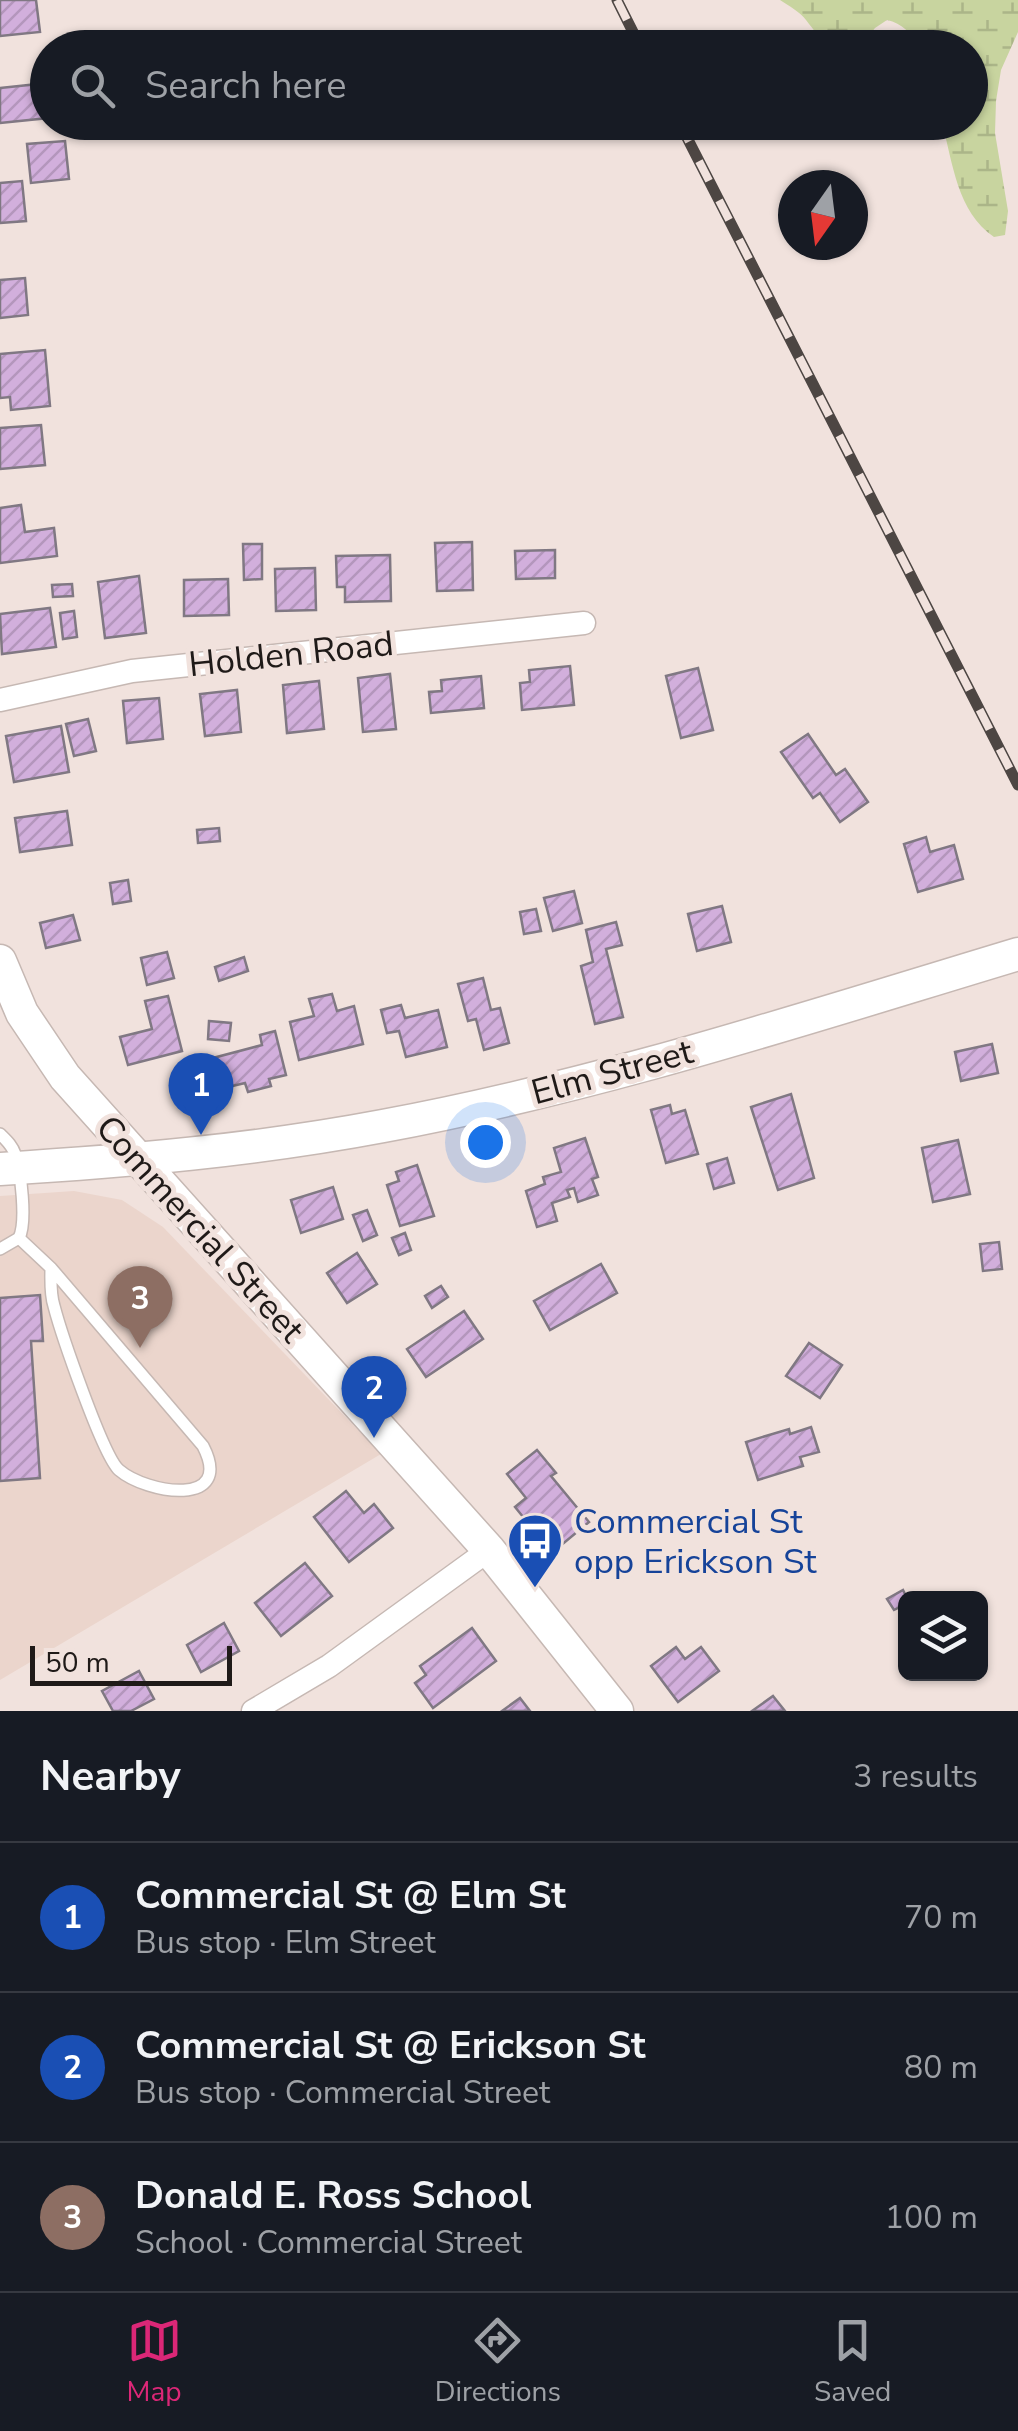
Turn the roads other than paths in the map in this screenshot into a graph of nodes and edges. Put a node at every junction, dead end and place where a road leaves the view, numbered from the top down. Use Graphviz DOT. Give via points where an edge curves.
graph roads {
  1 [pos="584,623"];
  2 [pos="0,700"];
  3 [pos="1018,954"];
  4 [pos="3,978"];
  5 [pos="0,1134"];
  6 [pos="137,1160"];
  7 [pos="9,1169"];
  8 [pos="20,1238"];
  9 [pos="0,1249"];
  10 [pos="51,1268"];
  11 [pos="488,1550"];
  12 [pos="253,1711"];
  13 [pos="617,1711"];
  1 -- 2 [label="street, Holden Road" via="132,671"];
  3 -- 6 [label="main road, Elm Street" via="660,1060 484,1104 290,1142"];
  4 -- 6 [label="main road, Commercial Street" via="65,1077"];
  5 -- 7 [label="lane" via="14,1150"];
  6 -- 7 [label="main road, Elm Street"];
  6 -- 11 [label="main road, Commercial Street"];
  7 -- 8 [label="lane" via="24,1224"];
  8 -- 9 [label="lane"];
  8 -- 10 [label="lane"];
  10 -- 10 [label="lane" via="53,1304 111,1461 155,1488 198,1487 209,1473 203,1446"];
  11 -- 12 [label="street" via="328,1666"];
  11 -- 13 [label="main road, Commercial Street"];
}
